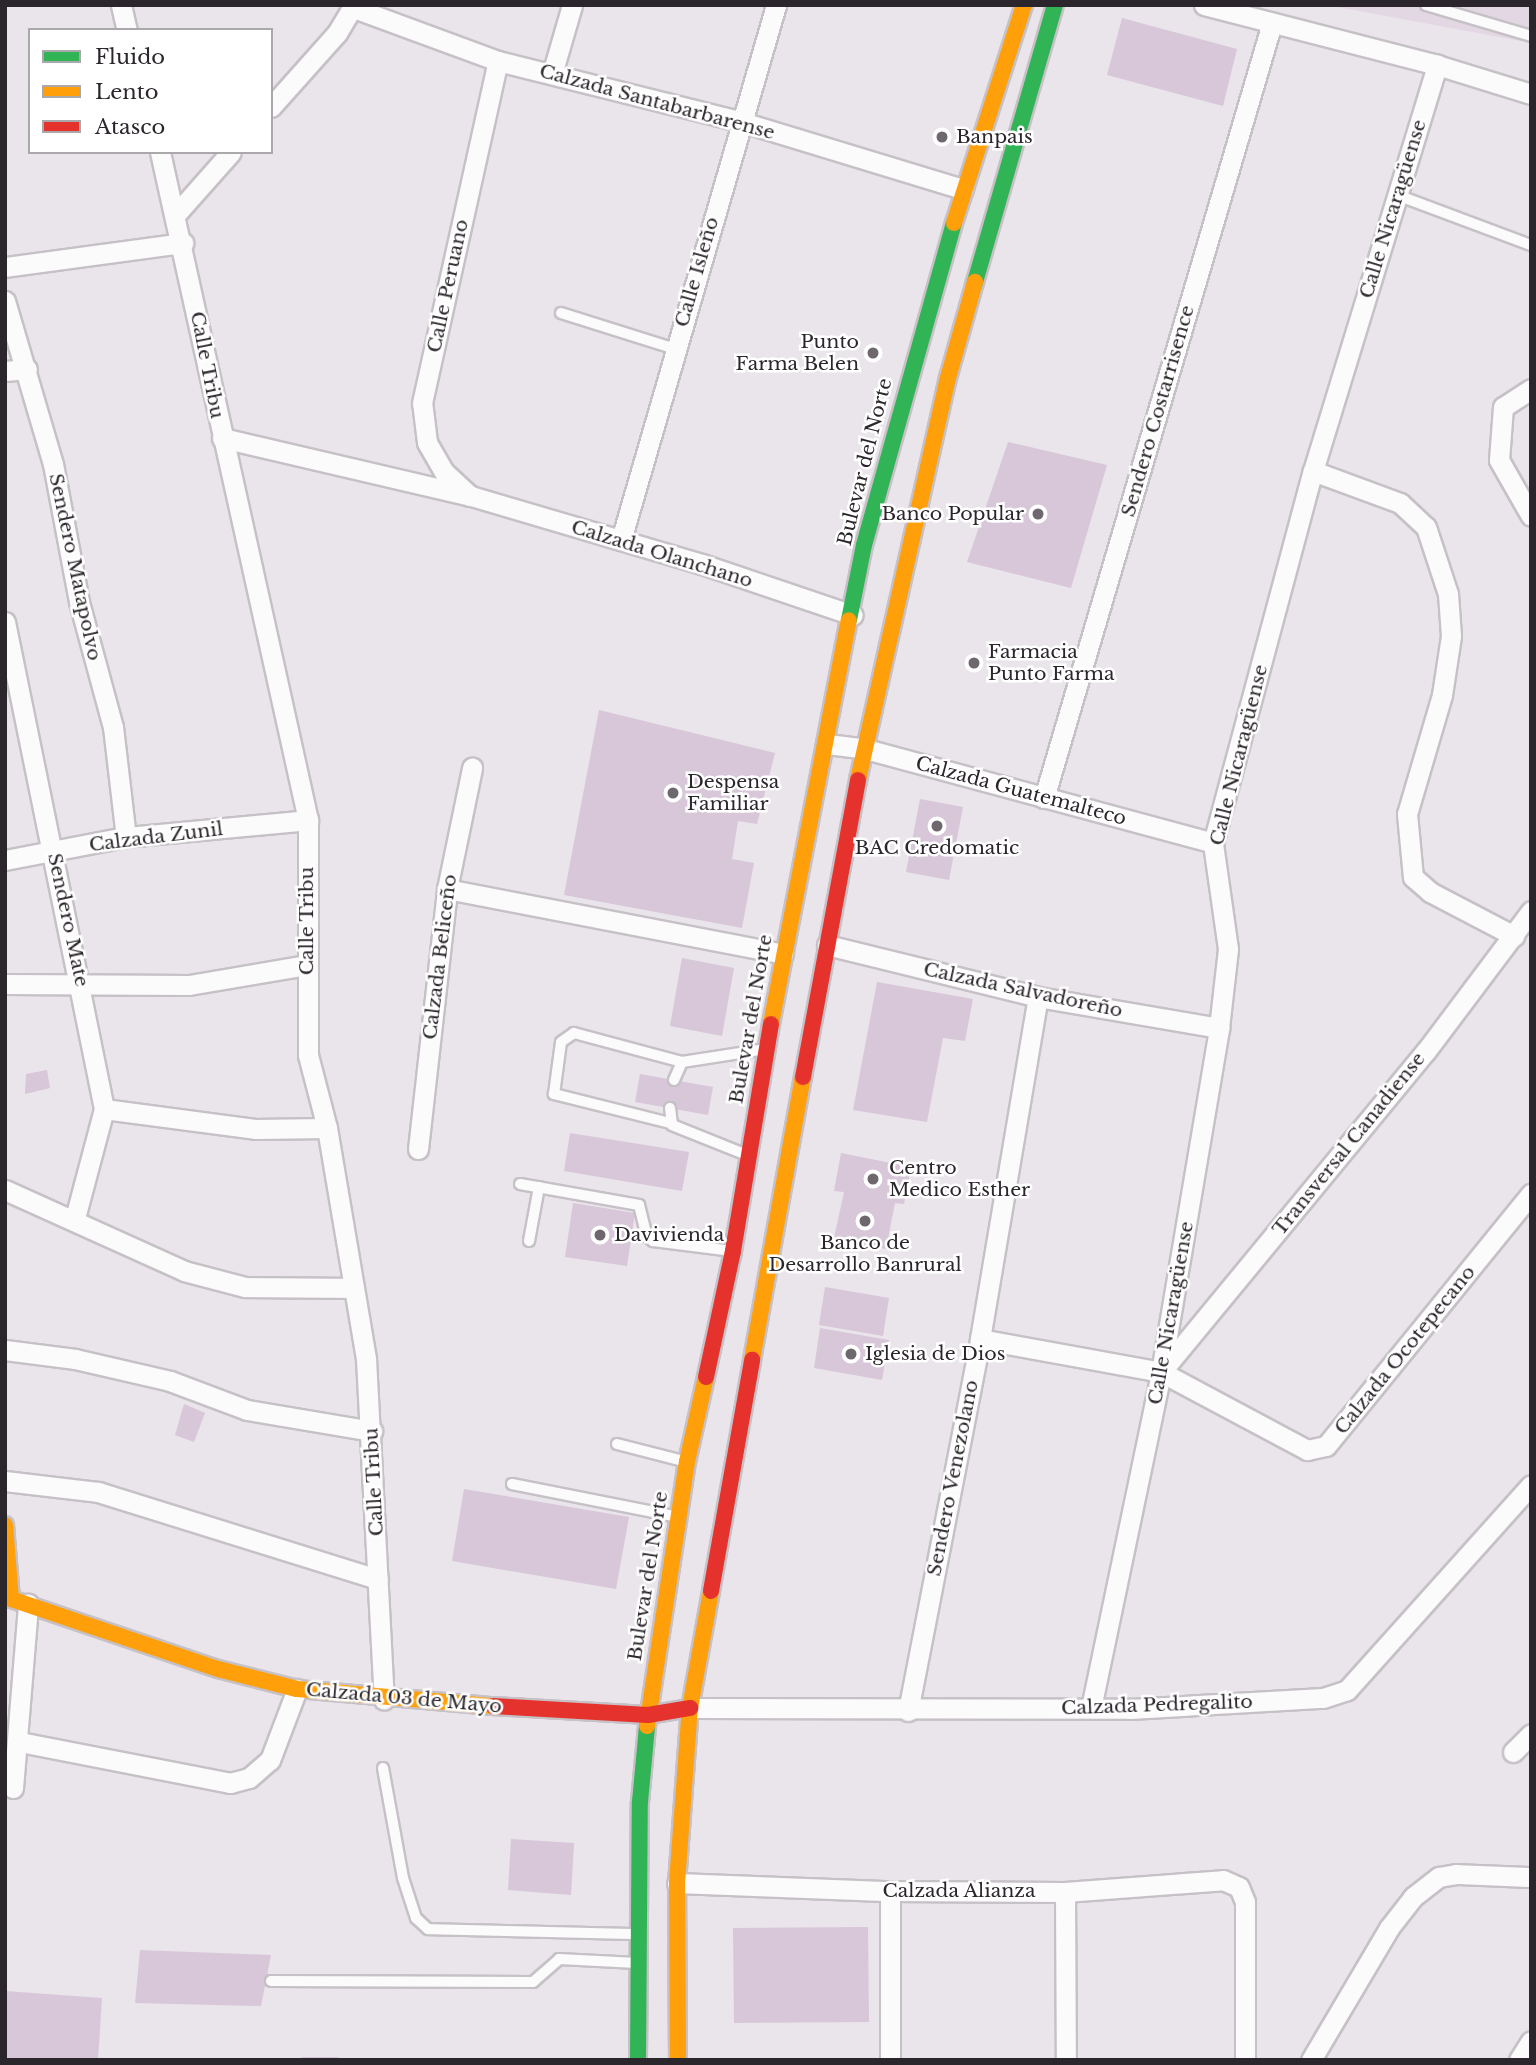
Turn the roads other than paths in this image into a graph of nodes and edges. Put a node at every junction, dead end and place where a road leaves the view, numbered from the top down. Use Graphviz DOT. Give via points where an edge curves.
graph roads {
  1 [pos="121,5"];
  2 [pos="572,5"];
  3 [pos="776,5"];
  4 [pos="1024,5"];
  5 [pos="1055,5"];
  6 [pos="1204,5"];
  7 [pos="354,6"];
  8 [pos="1428,6"];
  9 [pos="1272,23"];
  10 [pos="127,28"];
  11 [pos="1531,36"];
  12 [pos="498,61"];
  13 [pos="1437,65"];
  14 [pos="552,74"];
  15 [pos="1531,94"];
  16 [pos="273,105"];
  17 [pos="739,121"];
  18 [pos="161,154"];
  19 [pos="229,154"];
  20 [pos="963,189"];
  21 [pos="1397,195"];
  22 [pos="177,213"];
  23 [pos="183,243"];
  24 [pos="1531,245"];
  25 [pos="5,267"];
  26 [pos="5,301"];
  27 [pos="561,313"];
  28 [pos="675,349"];
  29 [pos="27,369"];
  30 [pos="5,371"];
  31 [pos="1531,389"];
  32 [pos="222,438"];
  33 [pos="1313,471"];
  34 [pos="471,496"];
  35 [pos="1531,516"];
  36 [pos="621,540"];
  37 [pos="853,615"];
  38 [pos="5,622"];
  39 [pos="827,744"];
  40 [pos="862,748"];
  41 [pos="472,768"];
  42 [pos="1044,798"];
  43 [pos="307,820"];
  44 [pos="126,837"];
  45 [pos="1213,843"];
  46 [pos="54,852"];
  47 [pos="5,860"];
  48 [pos="447,889"];
  49 [pos="1531,911"];
  50 [pos="1514,936"];
  51 [pos="827,945"];
  52 [pos="783,954"];
  53 [pos="307,965"];
  54 [pos="5,984"];
  55 [pos="82,985"];
  56 [pos="1038,997"];
  57 [pos="1219,1028"];
  58 [pos="766,1049"];
  59 [pos="682,1062"];
  60 [pos="674,1080"];
  61 [pos="670,1108"];
  62 [pos="104,1109"];
  63 [pos="670,1123"];
  64 [pos="327,1128"];
  65 [pos="418,1149"];
  66 [pos="749,1156"];
  67 [pos="520,1184"];
  68 [pos="539,1187"];
  69 [pos="5,1190"];
  70 [pos="1531,1194"];
  71 [pos="75,1218"];
  72 [pos="529,1241"];
  73 [pos="733,1251"];
  74 [pos="353,1288"];
  75 [pos="980,1339"];
  76 [pos="5,1350"];
  77 [pos="1161,1372"];
  78 [pos="372,1431"];
  79 [pos="617,1444"];
  80 [pos="687,1462"];
  81 [pos="5,1481"];
  82 [pos="512,1484"];
  83 [pos="1531,1485"];
  84 [pos="679,1517"];
  85 [pos="5,1525"];
  86 [pos="378,1579"];
  87 [pos="15,1601"];
  88 [pos="297,1689"];
  89 [pos="384,1700"];
  90 [pos="690,1708"];
  91 [pos="1091,1708"];
  92 [pos="908,1711"];
  93 [pos="648,1715"];
  94 [pos="1531,1734"];
  95 [pos="20,1742"];
  96 [pos="1513,1752"];
  97 [pos="383,1768"];
  98 [pos="13,1788"];
  99 [pos="1531,1877"];
  100 [pos="677,1883"];
  101 [pos="890,1891"];
  102 [pos="1065,1892"];
  103 [pos="638,1934"];
  104 [pos="638,1962"];
  105 [pos="271,1981"];
  106 [pos="1531,2041"];
  107 [pos="638,2060"];
  108 [pos="678,2060"];
  109 [pos="890,2060"];
  110 [pos="1066,2060"];
  111 [pos="1245,2060"];
  112 [pos="1311,2060"];
  113 [pos="1519,2060"];
  1 -- 10 [label="street"];
  2 -- 14 [label="street"];
  3 -- 17 [label="street, Calle Isleño"];
  4 -- 20 [label="main road, Bulevar del Norte"];
  5 -- 40 [label="main road" via="948,378"];
  6 -- 9 [label="street"];
  7 -- 12 [label="street, Calzada Santabarbarense"];
  7 -- 16 [label="street"];
  8 -- 11 [label="lane"];
  9 -- 13 [label="street"];
  9 -- 42 [label="street, Sendero Costarrisence"];
  12 -- 14 [label="street, Calzada Santabarbarense"];
  12 -- 34 [label="street, Calle Peruano" via="422,403 427,442 444,472"];
  13 -- 15 [label="street"];
  13 -- 21 [label="street, Calle Nicaragüense"];
  14 -- 17 [label="street, Calzada Santabarbarense"];
  17 -- 20 [label="street, Calzada Santabarbarense"];
  17 -- 28 [label="street, Calle Isleño"];
  18 -- 22 [label="street, Calle Tribu"];
  19 -- 22 [label="street"];
  20 -- 37 [label="main road, Bulevar del Norte" via="864,545"];
  21 -- 24 [label="lane"];
  21 -- 33 [label="street, Calle Nicaragüense"];
  22 -- 23 [label="street, Calle Tribu"];
  23 -- 25 [label="street"];
  23 -- 32 [label="street, Calle Tribu"];
  26 -- 29 [label="street, Sendero Matapolvo"];
  27 -- 28 [label="lane"];
  28 -- 36 [label="street, Calle Isleño"];
  29 -- 30 [label="street"];
  29 -- 44 [label="street, Sendero Matapolvo" via="53,464 79,602 113,727"];
  31 -- 35 [label="street" via="1503,407 1499,460"];
  32 -- 34 [label="street, Calzada Olanchano"];
  32 -- 43 [label="street, Calle Tribu"];
  33 -- 45 [label="street, Calle Nicaragüense"];
  33 -- 50 [label="street" via="1400,503 1426,527 1448,594 1451,636 1442,695 1407,814 1413,877 1430,892"];
  34 -- 36 [label="street, Calzada Olanchano"];
  36 -- 37 [label="street, Calzada Olanchano"];
  37 -- 39 [label="main road, Bulevar del Norte"];
  38 -- 46 [label="street, Sendero Mate"];
  39 -- 40 [label="street, Calzada Guatemalteco"];
  39 -- 52 [label="main road, Bulevar del Norte"];
  40 -- 42 [label="street, Calzada Guatemalteco"];
  40 -- 51 [label="main road"];
  41 -- 48 [label="street, Calzada Beliceño"];
  42 -- 45 [label="street, Calzada Guatemalteco"];
  43 -- 44 [label="street, Calzada Zunil"];
  43 -- 53 [label="street, Calle Tribu"];
  44 -- 46 [label="street, Calzada Zunil"];
  45 -- 57 [label="street, Calle Nicaragüense" via="1228,949"];
  46 -- 47 [label="street, Calzada Zunil"];
  46 -- 55 [label="street, Sendero Mate"];
  48 -- 52 [label="street"];
  48 -- 65 [label="street, Calzada Beliceño"];
  49 -- 50 [label="street, Transversal Canadiense"];
  50 -- 77 [label="street, Transversal Canadiense" via="1426,1051"];
  51 -- 56 [label="street, Calzada Salvadoreño"];
  51 -- 90 [label="main road"];
  52 -- 58 [label="main road, Bulevar del Norte"];
  53 -- 55 [label="street" via="189,985"];
  53 -- 64 [label="street, Calle Tribu" via="309,1055"];
  54 -- 55 [label="street"];
  55 -- 62 [label="street, Sendero Mate"];
  56 -- 57 [label="street, Calzada Salvadoreño"];
  56 -- 75 [label="street, Sendero Venezolano"];
  57 -- 77 [label="street, Calle Nicaragüense"];
  58 -- 59 [label="lane"];
  58 -- 66 [label="main road, Bulevar del Norte"];
  59 -- 60 [label="lane"];
  59 -- 63 [label="lane" via="575,1033 561,1042 554,1094"];
  61 -- 63 [label="lane"];
  62 -- 64 [label="street" via="254,1129"];
  62 -- 71 [label="street, Sendero Mate"];
  63 -- 66 [label="lane"];
  64 -- 74 [label="street, Calle Tribu"];
  66 -- 73 [label="main road, Bulevar del Norte"];
  67 -- 68 [label="lane"];
  68 -- 72 [label="lane"];
  68 -- 73 [label="lane" via="639,1205 647,1236 653,1241"];
  69 -- 71 [label="street"];
  70 -- 77 [label="street, Calzada Ocotepecano" via="1326,1446 1307,1450"];
  71 -- 74 [label="street" via="184,1271 232,1283"];
  73 -- 80 [label="main road, Bulevar del Norte"];
  74 -- 78 [label="street, Calle Tribu"];
  75 -- 77 [label="street, Calzada Ocotepecano"];
  75 -- 92 [label="street, Sendero Venezolano"];
  76 -- 78 [label="street" via="75,1359 170,1381 247,1410"];
  77 -- 91 [label="street, Calle Nicaragüense"];
  78 -- 86 [label="street, Calle Tribu"];
  79 -- 80 [label="lane"];
  80 -- 84 [label="main road, Bulevar del Norte"];
  81 -- 86 [label="street" via="98,1492"];
  82 -- 84 [label="lane"];
  83 -- 91 [label="street, Calzada Pedregalito" via="1347,1690 1323,1699"];
  84 -- 93 [label="main road, Bulevar del Norte"];
  85 -- 87 [label="main road"];
  86 -- 89 [label="street, Calle Tribu"];
  87 -- 88 [label="main road, Calzada 03 de Mayo" via="128,1640"];
  87 -- 95 [label="street"];
  88 -- 89 [label="main road, Calzada 03 de Mayo"];
  88 -- 95 [label="street" via="270,1760 249,1778 230,1783"];
  89 -- 93 [label="main road, Calzada 03 de Mayo"];
  90 -- 92 [label="street, Calzada Pedregalito"];
  90 -- 93 [label="main road, Calzada 03 de Mayo"];
  90 -- 100 [label="main road"];
  91 -- 92 [label="street, Calzada Pedregalito"];
  93 -- 103 [label="main road, Bulevar del Norte" via="640,1802"];
  94 -- 96 [label="street"];
  95 -- 98 [label="street"];
  97 -- 103 [label="lane" via="403,1878 416,1918 428,1929"];
  99 -- 112 [label="street" via="1456,1874 1439,1877 1413,1897 1388,1928"];
  100 -- 101 [label="street, Calzada Alianza"];
  100 -- 108 [label="main road"];
  101 -- 102 [label="street, Calzada Alianza"];
  101 -- 109 [label="street"];
  102 -- 110 [label="street"];
  102 -- 111 [label="street, Calzada Alianza" via="1223,1880 1239,1887 1245,1902"];
  103 -- 104 [label="main road, Bulevar del Norte"];
  104 -- 105 [label="lane" via="558,1959 533,1982"];
  104 -- 107 [label="main road, Bulevar del Norte"];
  106 -- 113 [label="street"];
}
